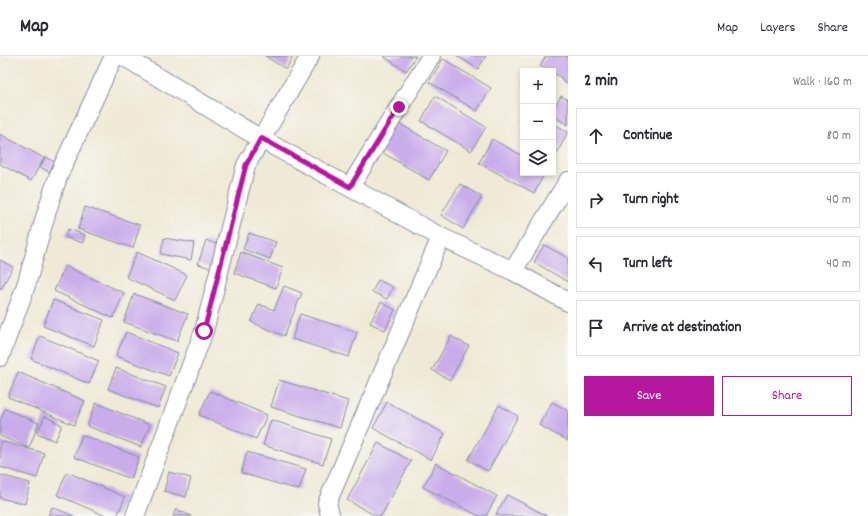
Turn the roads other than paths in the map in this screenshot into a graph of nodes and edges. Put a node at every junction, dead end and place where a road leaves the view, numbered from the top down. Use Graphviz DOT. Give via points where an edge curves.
graph roads {
  1 [pos="114,56"];
  2 [pos="123,56"];
  3 [pos="310,56"];
  4 [pos="431,56"];
  5 [pos="261,138"];
  6 [pos="568,181"];
  7 [pos="350,187"];
  8 [pos="441,237"];
  9 [pos="513,271"];
  10 [pos="568,302"];
  11 [pos="0,356"];
  12 [pos="135,516"];
  13 [pos="331,516"];
  1 -- 11 [label="street" via="53,190 27,281"];
  2 -- 5 [label="street"];
  3 -- 5 [label="street"];
  4 -- 7 [label="street"];
  5 -- 7 [label="street"];
  5 -- 12 [label="street" via="246,165 204,331"];
  6 -- 9 [label="street"];
  7 -- 8 [label="street"];
  8 -- 9 [label="street"];
  8 -- 13 [label="street" via="327,503"];
  9 -- 10 [label="street"];
}
